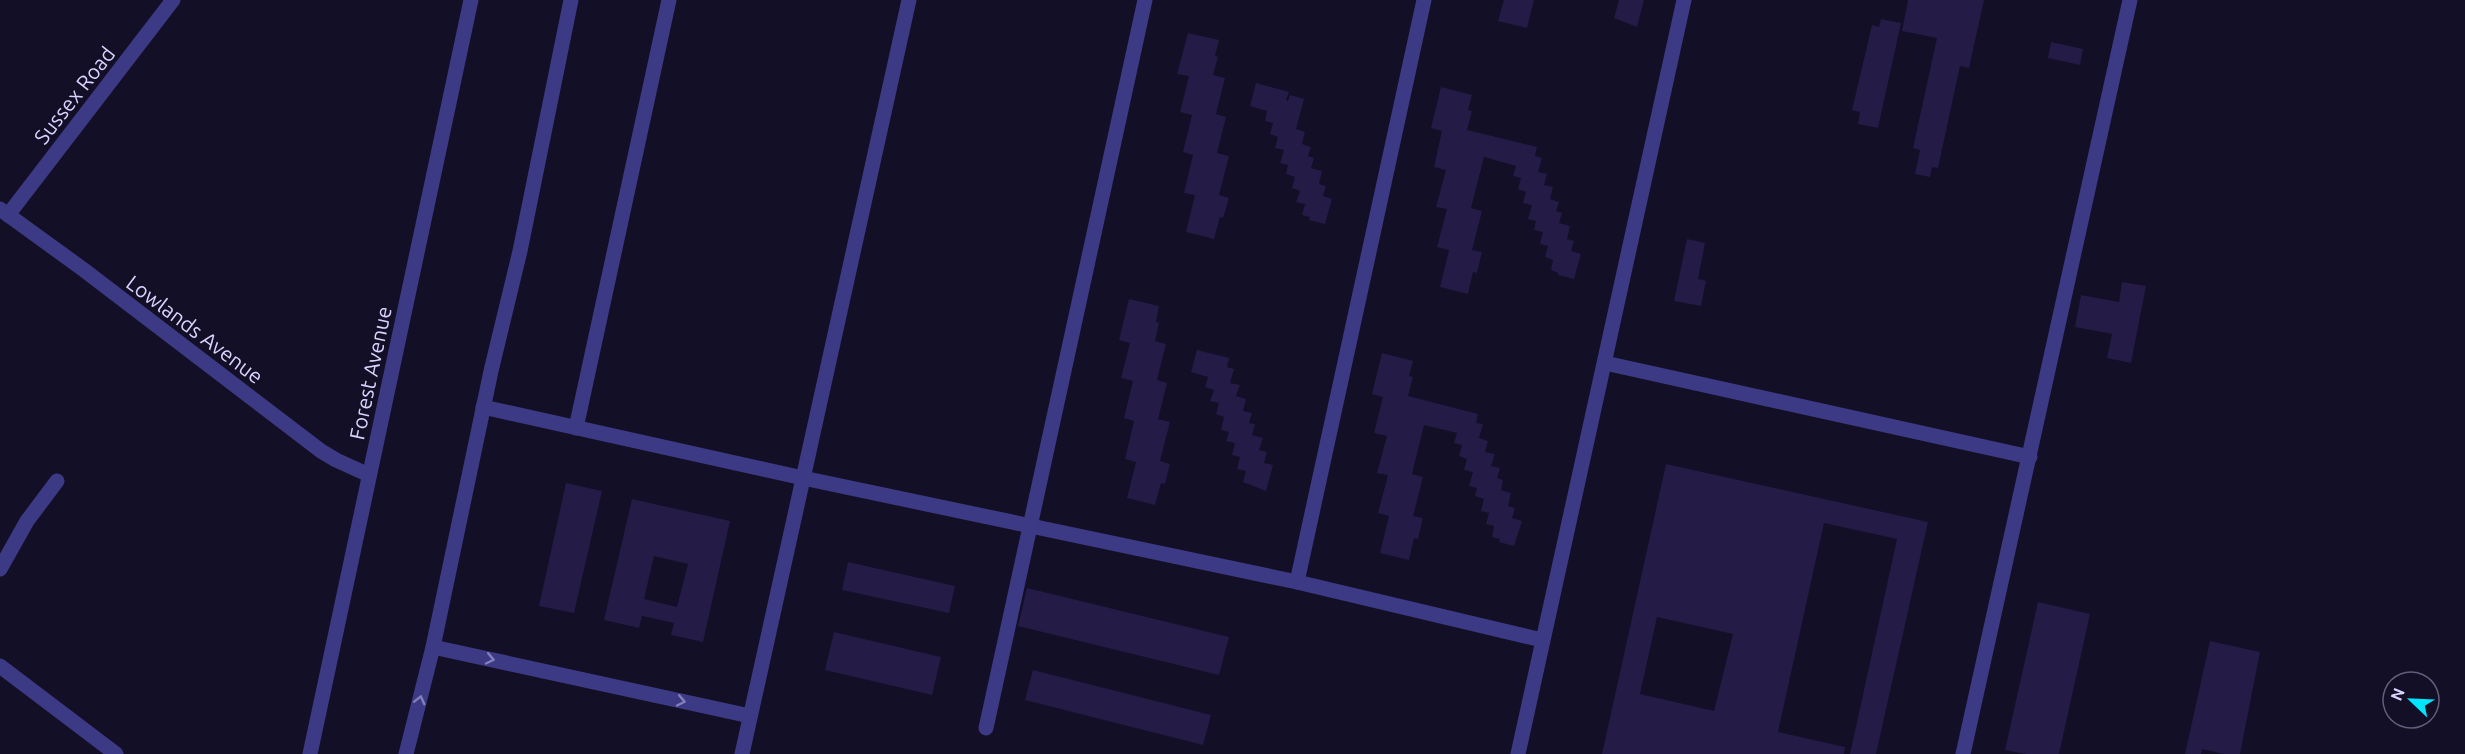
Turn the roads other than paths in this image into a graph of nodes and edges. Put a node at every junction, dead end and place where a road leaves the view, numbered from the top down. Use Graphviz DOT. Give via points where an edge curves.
graph roads {
  1 [pos="173,0"];
  2 [pos="471,0"];
  3 [pos="571,0"];
  4 [pos="669,0"];
  5 [pos="909,0"];
  6 [pos="1145,0"];
  7 [pos="1424,0"];
  8 [pos="1684,0"];
  9 [pos="2130,0"];
  10 [pos="4,212"];
  11 [pos="1605,363"];
  12 [pos="483,407"];
  13 [pos="576,428"];
  14 [pos="2030,457"];
  15 [pos="369,475"];
  16 [pos="803,478"];
  17 [pos="57,481"];
  18 [pos="1029,527"];
  19 [pos="0,569"];
  20 [pos="1297,582"];
  21 [pos="1542,640"];
  22 [pos="433,647"];
  23 [pos="0,666"];
  24 [pos="750,716"];
  25 [pos="986,728"];
  26 [pos="116,754"];
  27 [pos="310,754"];
  28 [pos="406,754"];
  29 [pos="742,754"];
  30 [pos="1518,754"];
  31 [pos="1963,754"];
  1 -- 10 [label="street, Sussex Road"];
  2 -- 15 [label="street, Forest Avenue"];
  3 -- 12 [label="street" via="520,251"];
  4 -- 13 [label="street"];
  5 -- 16 [label="street"];
  6 -- 18 [label="street"];
  7 -- 20 [label="street"];
  8 -- 11 [label="street"];
  9 -- 14 [label="street"];
  10 -- 15 [label="street, Lowlands Avenue" via="321,451"];
  11 -- 14 [label="street"];
  11 -- 21 [label="street"];
  12 -- 13 [label="street"];
  12 -- 22 [label="street"];
  13 -- 16 [label="street"];
  14 -- 31 [label="street"];
  15 -- 27 [label="street, Forest Avenue"];
  16 -- 18 [label="street"];
  16 -- 24 [label="street"];
  17 -- 19 [label="street" via="27,521"];
  18 -- 20 [label="street"];
  18 -- 25 [label="street"];
  20 -- 21 [label="street"];
  21 -- 30 [label="street"];
  22 -- 24 [label="street, one-way"];
  28 -- 22 [label="street, one-way"];
  23 -- 26 [label="street"];
  24 -- 29 [label="street"];
}
